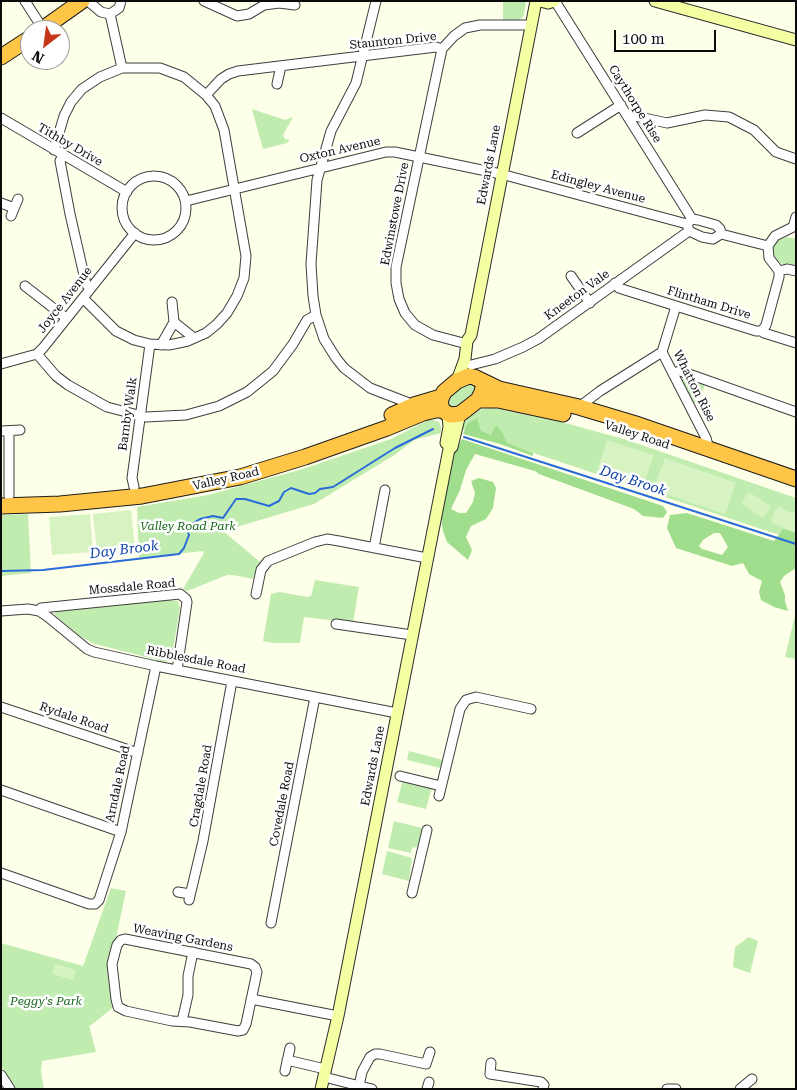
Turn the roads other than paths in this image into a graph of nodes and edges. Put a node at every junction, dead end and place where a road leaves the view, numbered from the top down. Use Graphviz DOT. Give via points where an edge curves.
graph roads {
  1 [pos="25,1"];
  2 [pos="121,1"];
  3 [pos="204,1"];
  4 [pos="376,1"];
  5 [pos="536,1"];
  6 [pos="540,1"];
  7 [pos="554,1"];
  8 [pos="655,1"];
  9 [pos="81,2"];
  10 [pos="295,5"];
  11 [pos="110,14"];
  12 [pos="37,20"];
  13 [pos="55,20"];
  14 [pos="530,25"];
  15 [pos="796,40"];
  16 [pos="20,45"];
  17 [pos="442,49"];
  18 [pos="1,57"];
  19 [pos="363,57"];
  20 [pos="281,66"];
  21 [pos="122,68"];
  22 [pos="278,84"];
  23 [pos="206,95"];
  24 [pos="621,105"];
  25 [pos="1,118"];
  26 [pos="630,119"];
  27 [pos="577,133"];
  28 [pos="54,150"];
  29 [pos="63,155"];
  30 [pos="419,156"];
  31 [pos="796,160"];
  32 [pos="320,168"];
  33 [pos="501,174"];
  34 [pos="235,188"];
  35 [pos="127,192"];
  36 [pos="18,199"];
  37 [pos="186,201"];
  38 [pos="1,203"];
  39 [pos="796,217"];
  40 [pos="690,225"];
  41 [pos="135,233"];
  42 [pos="793,233"];
  43 [pos="721,234"];
  44 [pos="768,246"];
  45 [pos="778,271"];
  46 [pos="796,271"];
  47 [pos="571,276"];
  48 [pos="615,284"];
  49 [pos="26,286"];
  50 [pos="90,288"];
  51 [pos="83,298"];
  52 [pos="172,302"];
  53 [pos="590,303"];
  54 [pos="676,306"];
  55 [pos="316,315"];
  56 [pos="66,318"];
  57 [pos="174,322"];
  58 [pos="762,331"];
  59 [pos="194,338"];
  60 [pos="469,340"];
  61 [pos="796,343"];
  62 [pos="150,344"];
  63 [pos="161,345"];
  64 [pos="662,352"];
  65 [pos="38,354"];
  66 [pos="1,364"];
  67 [pos="673,373"];
  68 [pos="477,375"];
  69 [pos="457,381"];
  70 [pos="478,400"];
  71 [pos="414,405"];
  72 [pos="579,407"];
  73 [pos="448,409"];
  74 [pos="796,412"];
  75 [pos="140,416"];
  76 [pos="20,430"];
  77 [pos="5,431"];
  78 [pos="708,454"];
  79 [pos="796,479"];
  80 [pos="134,487"];
  81 [pos="796,488"];
  82 [pos="387,495"];
  83 [pos="5,501"];
  84 [pos="374,548"];
  85 [pos="428,558"];
  86 [pos="260,589"];
  87 [pos="1,610"];
  88 [pos="39,612"];
  89 [pos="336,624"];
  90 [pos="412,635"];
  91 [pos="156,666"];
  92 [pos="177,670"];
  93 [pos="232,681"];
  94 [pos="315,697"];
  95 [pos="1,707"];
  96 [pos="531,709"];
  97 [pos="397,713"];
  98 [pos="138,754"];
  99 [pos="400,776"];
  100 [pos="441,786"];
  101 [pos="1,790"];
  102 [pos="438,796"];
  103 [pos="427,830"];
  104 [pos="121,832"];
  105 [pos="1,873"];
  106 [pos="178,892"];
  107 [pos="412,893"];
  108 [pos="263,914"];
  109 [pos="193,952"];
  110 [pos="251,999"];
  111 [pos="338,1016"];
  112 [pos="182,1022"];
  113 [pos="290,1048"];
  114 [pos="430,1052"];
  115 [pos="287,1060"];
  116 [pos="492,1063"];
  117 [pos="285,1071"];
  118 [pos="1,1075"];
  119 [pos="323,1078"];
  120 [pos="752,1079"];
  121 [pos="359,1086"];
  122 [pos="10,1089"];
  123 [pos="372,1089"];
  124 [pos="543,1089"];
  125 [pos="668,1089"];
  126 [pos="676,1089"];
  127 [pos="740,1089"];
  1 -- 12 [label="street"];
  2 -- 11 [label="street" via="119,8"];
  3 -- 10 [label="street" via="237,16 264,5"];
  4 -- 19 [label="street"];
  5 -- 14 [label="street, Edwards Lane"];
  6 -- 7 [label="street"];
  7 -- 24 [label="street, Caythorpe Rise"];
  8 -- 15 [label="street"];
  9 -- 11 [label="street"];
  9 -- 13 [label="highway"];
  11 -- 21 [label="street"];
  14 -- 17 [label="street, Staunton Drive" via="480,24 465,28"];
  14 -- 33 [label="street, Edwards Lane"];
  16 -- 18 [label="highway"];
  17 -- 19 [label="street, Staunton Drive" via="436,47"];
  17 -- 30 [label="street, Edwinstowe Drive"];
  19 -- 20 [label="street, Staunton Drive"];
  19 -- 32 [label="street" via="356,83 331,131"];
  20 -- 22 [label="street"];
  20 -- 23 [label="street, Staunton Drive" via="229,74"];
  21 -- 23 [label="street" via="160,68 184,77"];
  21 -- 28 [label="street" via="82,89 71,102"];
  23 -- 34 [label="street" via="221,118"];
  24 -- 26 [label="street, Caythorpe Rise"];
  24 -- 27 [label="street"];
  25 -- 28 [label="street, Tithby Drive"];
  26 -- 31 [label="street" via="635,116 667,123 705,115 729,117 754,130 776,152"];
  26 -- 40 [label="street, Caythorpe Rise"];
  28 -- 29 [label="street, Tithby Drive"];
  29 -- 35 [label="street, Tithby Drive"];
  29 -- 50 [label="street" via="60,161 70,214 86,284"];
  30 -- 32 [label="street, Oxton Avenue" via="386,152"];
  30 -- 33 [label="street, Oxton Avenue"];
  30 -- 60 [label="street, Edwinstowe Drive" via="396,267 399,299 405,313 426,333"];
  32 -- 34 [label="street, Oxton Avenue"];
  32 -- 55 [label="street" via="311,264"];
  33 -- 40 [label="street, Edingley Avenue"];
  33 -- 60 [label="street, Edwards Lane"];
  34 -- 37 [label="street, Oxton Avenue"];
  34 -- 59 [label="street" via="245,248 244,278 227,313 206,333"];
  35 -- 37 [label="street" via="141,179 159,176 176,184"];
  35 -- 41 [label="street" via="123,214"];
  36 -- 38 [label="street" via="13,212"];
  37 -- 41 [label="street" via="182,224 170,236 152,240"];
  39 -- 42 [label="street"];
  40 -- 43 [label="street, Edingley Avenue" via="716,225"];
  40 -- 43 [label="street, Edingley Avenue" via="702,237 713,239"];
  40 -- 48 [label="street, Kneeton Vale"];
  41 -- 50 [label="street, Joyce Avenue"];
  42 -- 44 [label="street" via="775,236"];
  43 -- 44 [label="street, Edingley Avenue"];
  44 -- 45 [label="street" via="768,258"];
  45 -- 46 [label="street"];
  45 -- 58 [label="street" via="766,326"];
  47 -- 53 [label="street"];
  48 -- 53 [label="street, Kneeton Vale"];
  48 -- 54 [label="street, Flintham Drive"];
  49 -- 56 [label="street"];
  50 -- 51 [label="street, Joyce Avenue"];
  51 -- 56 [label="street, Joyce Avenue"];
  51 -- 62 [label="street" via="116,331"];
  52 -- 57 [label="street"];
  53 -- 68 [label="street, Kneeton Vale" via="538,339 495,359"];
  54 -- 58 [label="street, Flintham Drive"];
  54 -- 64 [label="street, Whatton Rise"];
  55 -- 71 [label="street" via="324,339 344,368 370,388"];
  55 -- 75 [label="street" via="307,320 273,370 247,392 219,406 186,415"];
  56 -- 65 [label="street, Joyce Avenue"];
  57 -- 59 [label="street"];
  57 -- 63 [label="street"];
  58 -- 61 [label="street, Flintham Drive"];
  59 -- 63 [label="street" via="178,344"];
  60 -- 68 [label="street, Edwards Lane" via="472,342 470,357"];
  60 -- 69 [label="street, Edwards Lane"];
  62 -- 63 [label="street"];
  62 -- 75 [label="street, Barnby Walk"];
  64 -- 67 [label="street, Whatton Rise"];
  64 -- 72 [label="street"];
  65 -- 66 [label="street"];
  65 -- 75 [label="street" via="56,376 84,395 107,407"];
  67 -- 74 [label="street" via="680,371"];
  67 -- 78 [label="street, Whatton Rise" via="706,438"];
  68 -- 69 [label="highway"];
  68 -- 70 [label="highway" via="482,392"];
  68 -- 72 [label="highway, Valley Road" via="510,392"];
  69 -- 73 [label="highway" via="444,392"];
  70 -- 73 [label="highway"];
  70 -- 78 [label="highway, Valley Road" via="498,400 584,419"];
  71 -- 73 [label="highway, Valley Road"];
  71 -- 80 [label="highway, Valley Road" via="340,435 260,461"];
  72 -- 78 [label="highway, Valley Road" via="638,425"];
  73 -- 83 [label="highway, Valley Road" via="423,413 240,477 142,496 60,504"];
  73 -- 85 [label="street, Edwards Lane" via="452,447 449,448"];
  75 -- 80 [label="street, Barnby Walk" via="132,478"];
  76 -- 77 [label="street"];
  77 -- 83 [label="street"];
  78 -- 79 [label="highway, Valley Road"];
  78 -- 81 [label="highway, Valley Road"];
  80 -- 83 [label="highway, Valley Road"];
  82 -- 84 [label="street"];
  84 -- 85 [label="street"];
  84 -- 86 [label="street" via="327,540 315,542 268,561 261,570"];
  85 -- 90 [label="street, Edwards Lane"];
  87 -- 88 [label="street, Ribblesdale Road"];
  88 -- 91 [label="street, Ribblesdale Road" via="87,649"];
  88 -- 92 [label="street, Mossdale Road" via="41,608 180,594 187,602"];
  89 -- 90 [label="street"];
  90 -- 97 [label="street, Edwards Lane"];
  91 -- 92 [label="street, Ribblesdale Road"];
  91 -- 98 [label="street, Arndale Road"];
  92 -- 93 [label="street, Ribblesdale Road"];
  93 -- 94 [label="street, Ribblesdale Road"];
  93 -- 106 [label="street, Cragdale Road" via="203,841 189,897"];
  94 -- 97 [label="street, Ribblesdale Road"];
  94 -- 108 [label="street, Covedale Road" via="272,920"];
  95 -- 98 [label="street, Rydale Road"];
  96 -- 100 [label="street" via="476,697 466,700 460,709"];
  97 -- 111 [label="street, Edwards Lane"];
  98 -- 104 [label="street, Arndale Road"];
  99 -- 100 [label="street"];
  100 -- 102 [label="street"];
  101 -- 104 [label="street"];
  103 -- 107 [label="street" via="417,854"];
  104 -- 105 [label="street, Arndale Road" via="102,894 95,904"];
  109 -- 110 [label="street, Weaving Gardens" via="256,967"];
  109 -- 112 [label="street"];
  109 -- 112 [label="street, Weaving Gardens" via="125,939 117,945 112,964 118,1007"];
  110 -- 111 [label="street"];
  110 -- 112 [label="street, Weaving Gardens" via="243,1030"];
  111 -- 119 [label="street, Edwards Lane"];
  113 -- 115 [label="street"];
  114 -- 121 [label="street" via="426,1064 375,1054 362,1072"];
  115 -- 117 [label="street"];
  115 -- 119 [label="street"];
  116 -- 124 [label="street" via="490,1074 541,1082"];
  118 -- 122 [label="street"];
  119 -- 121 [label="street"];
  120 -- 127 [label="street"];
  121 -- 123 [label="street"];
  125 -- 126 [label="street"];
}
